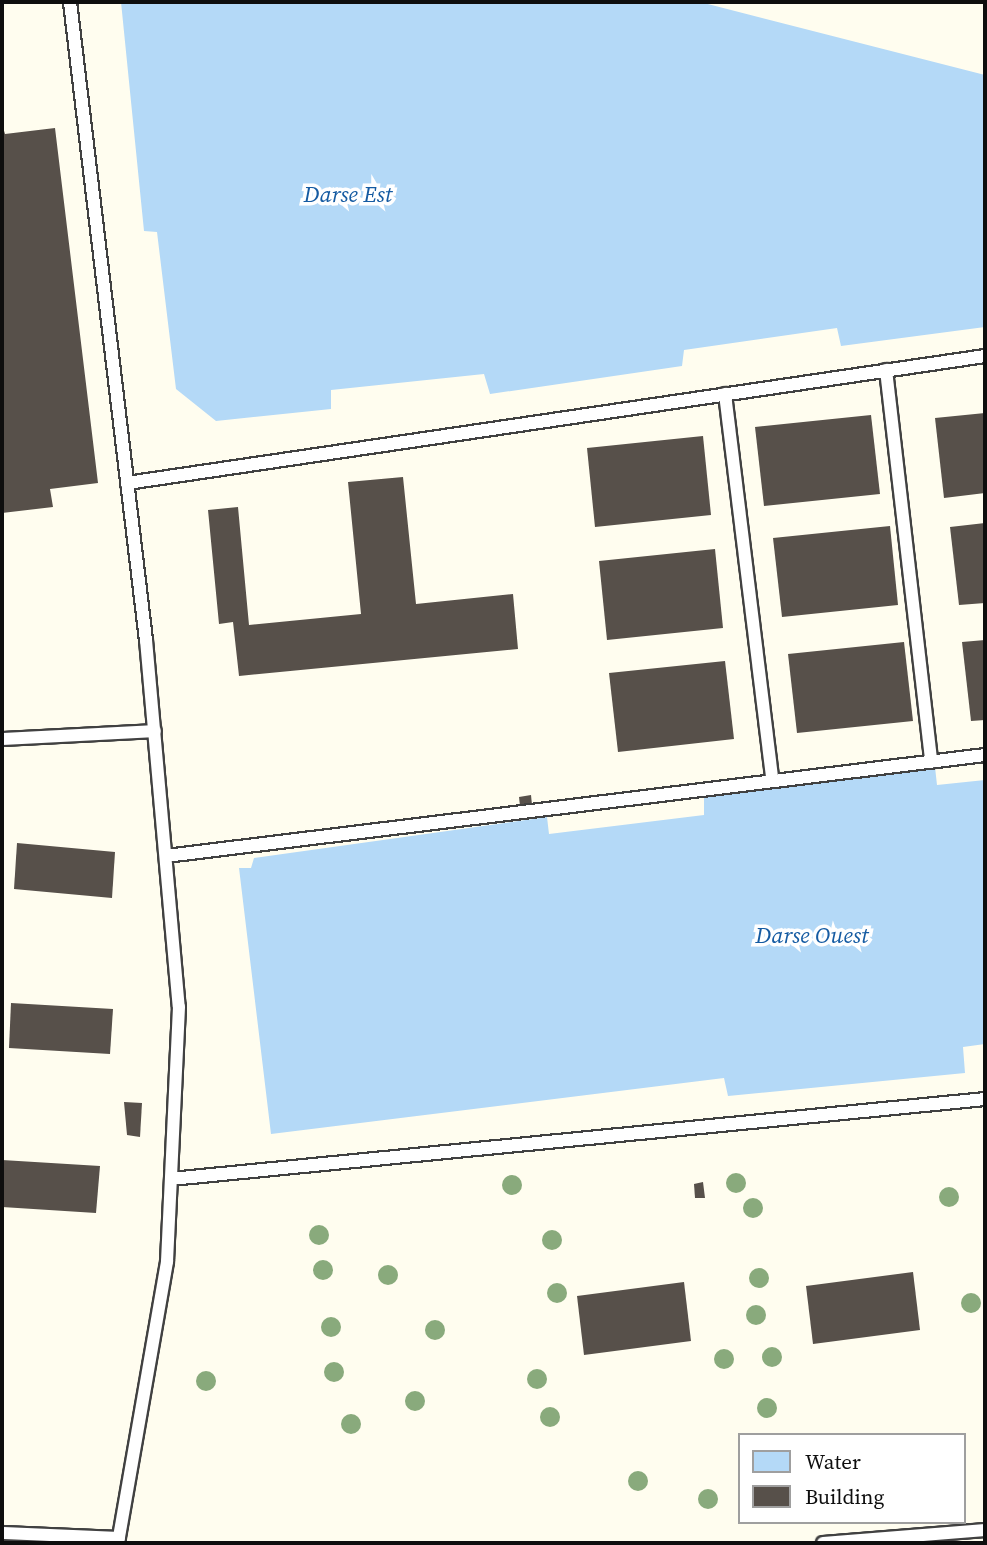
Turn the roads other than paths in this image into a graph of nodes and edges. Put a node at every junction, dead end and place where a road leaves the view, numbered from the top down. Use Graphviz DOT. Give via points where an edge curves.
graph roads {
  1 [pos="70,2"];
  2 [pos="985,356"];
  3 [pos="886,370"];
  4 [pos="725,394"];
  5 [pos="127,483"];
  6 [pos="155,731"];
  7 [pos="2,739"];
  8 [pos="985,755"];
  9 [pos="931,761"];
  10 [pos="772,779"];
  11 [pos="166,856"];
  12 [pos="985,1099"];
  13 [pos="171,1179"];
  14 [pos="985,1530"];
  15 [pos="2,1533"];
  16 [pos="118,1541"];
  17 [pos="823,1543"];
  1 -- 5 [label="lane"];
  2 -- 3 [label="lane"];
  3 -- 4 [label="lane"];
  3 -- 9 [label="lane"];
  4 -- 5 [label="lane"];
  4 -- 10 [label="lane"];
  5 -- 6 [label="lane"];
  6 -- 7 [label="lane"];
  6 -- 11 [label="lane"];
  8 -- 9 [label="lane"];
  9 -- 10 [label="lane"];
  10 -- 11 [label="lane"];
  11 -- 13 [label="lane" via="179,1007"];
  12 -- 13 [label="lane"];
  13 -- 16 [label="lane" via="167,1262"];
  14 -- 17 [label="lane"];
  15 -- 16 [label="lane"];
}
